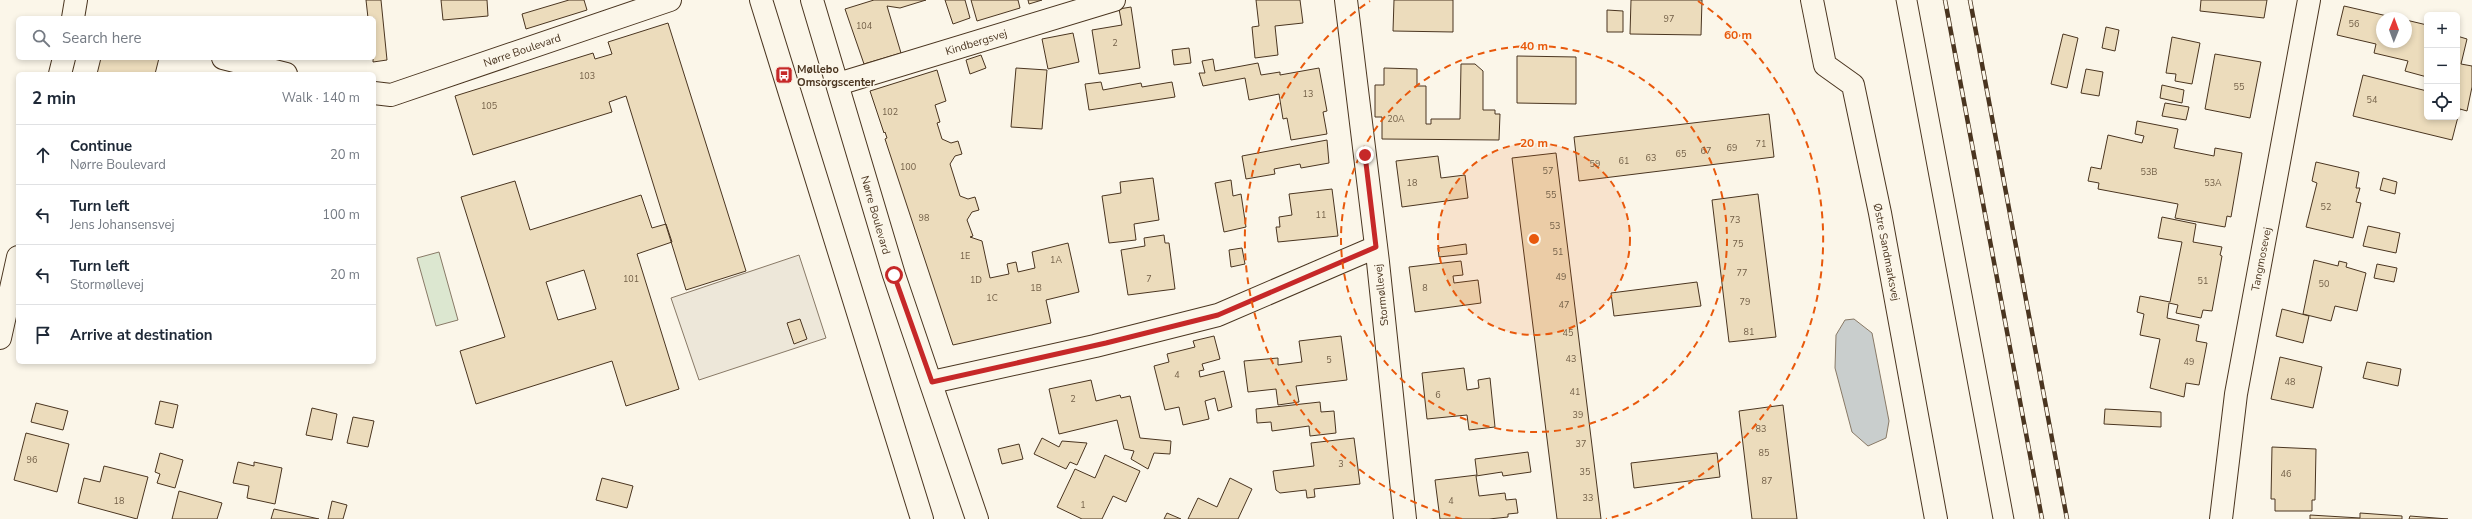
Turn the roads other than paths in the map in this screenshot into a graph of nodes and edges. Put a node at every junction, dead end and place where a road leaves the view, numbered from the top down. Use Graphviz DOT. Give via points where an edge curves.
graph roads {
  1 [pos="76,0"];
  2 [pos="670,0"];
  3 [pos="761,0"];
  4 [pos="812,0"];
  5 [pos="1114,0"];
  6 [pos="1346,0"];
  7 [pos="1812,0"];
  8 [pos="2309,0"];
  9 [pos="73,16"];
  10 [pos="64,60"];
  11 [pos="231,60"];
  12 [pos="60,72"];
  13 [pos="278,72"];
  14 [pos="838,84"];
  15 [pos="376,93"];
  16 [pos="1376,247"];
  17 [pos="16,266"];
  18 [pos="0,338"];
  19 [pos="932,382"];
  20 [pos="922,519"];
  21 [pos="977,519"];
  22 [pos="1405,519"];
  23 [pos="1936,519"];
  24 [pos="2221,519"];
  1 -- 9 [label="street"];
  2 -- 15 [label="street, Nørre Boulevard" via="391,95"];
  3 -- 20 [label="street"];
  4 -- 14 [label="street, Nørre Boulevard"];
  5 -- 14 [label="street, Kindbergsvej"];
  6 -- 16 [label="street, Stormøllevej"];
  7 -- 23 [label="street, Østre Sandmarksvej" via="1825,65 1853,86 1880,213"];
  8 -- 24 [label="street, Tangmosevej" via="2236,394"];
  10 -- 12 [label="street"];
  11 -- 13 [label="street"];
  14 -- 19 [label="street, Nørre Boulevard" via="894,275"];
  16 -- 19 [label="street" via="1218,315 1100,345"];
  16 -- 22 [label="street, Stormøllevej"];
  17 -- 18 [label="street"];
  19 -- 21 [label="street, Nørre Boulevard"];
}
